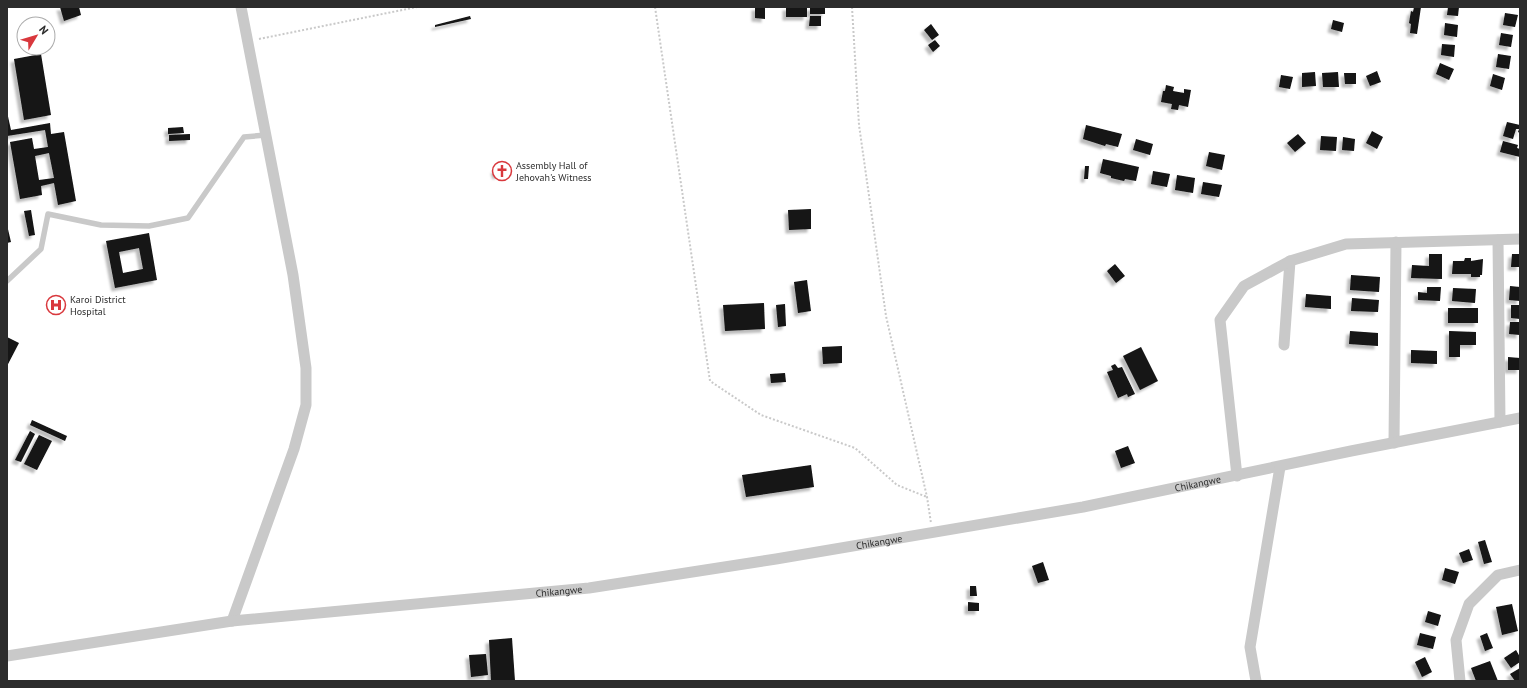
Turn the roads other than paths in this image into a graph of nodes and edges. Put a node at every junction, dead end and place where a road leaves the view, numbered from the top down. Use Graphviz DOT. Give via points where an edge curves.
graph roads {
  1 [pos="241,7"];
  2 [pos="266,135"];
  3 [pos="1520,239"];
  4 [pos="1498,240"];
  5 [pos="1396,242"];
  6 [pos="1290,261"];
  7 [pos="7,281"];
  8 [pos="1284,345"];
  9 [pos="1518,420"];
  10 [pos="1500,422"];
  11 [pos="1394,443"];
  12 [pos="1280,467"];
  13 [pos="1237,476"];
  14 [pos="1520,570"];
  15 [pos="232,621"];
  16 [pos="7,656"];
  17 [pos="1256,681"];
  18 [pos="1460,681"];
  1 -- 2 [label="street"];
  2 -- 7 [label="lane" via="244,137 188,218 149,226 101,225 48,214 41,249"];
  2 -- 15 [label="street" via="293,275 306,368 306,405 294,449"];
  3 -- 4 [label="street"];
  4 -- 5 [label="street"];
  4 -- 10 [label="street"];
  5 -- 6 [label="street" via="1346,244"];
  5 -- 11 [label="street"];
  6 -- 8 [label="street"];
  6 -- 13 [label="street" via="1244,286 1220,320"];
  9 -- 10 [label="street, Chikangwe"];
  10 -- 11 [label="street, Chikangwe"];
  11 -- 12 [label="street, Chikangwe"];
  12 -- 13 [label="street, Chikangwe"];
  12 -- 17 [label="street" via="1250,647"];
  13 -- 15 [label="street, Chikangwe" via="1083,507 589,588"];
  14 -- 18 [label="street" via="1498,575 1469,604 1456,640"];
  15 -- 16 [label="street, Chikangwe"];
}
